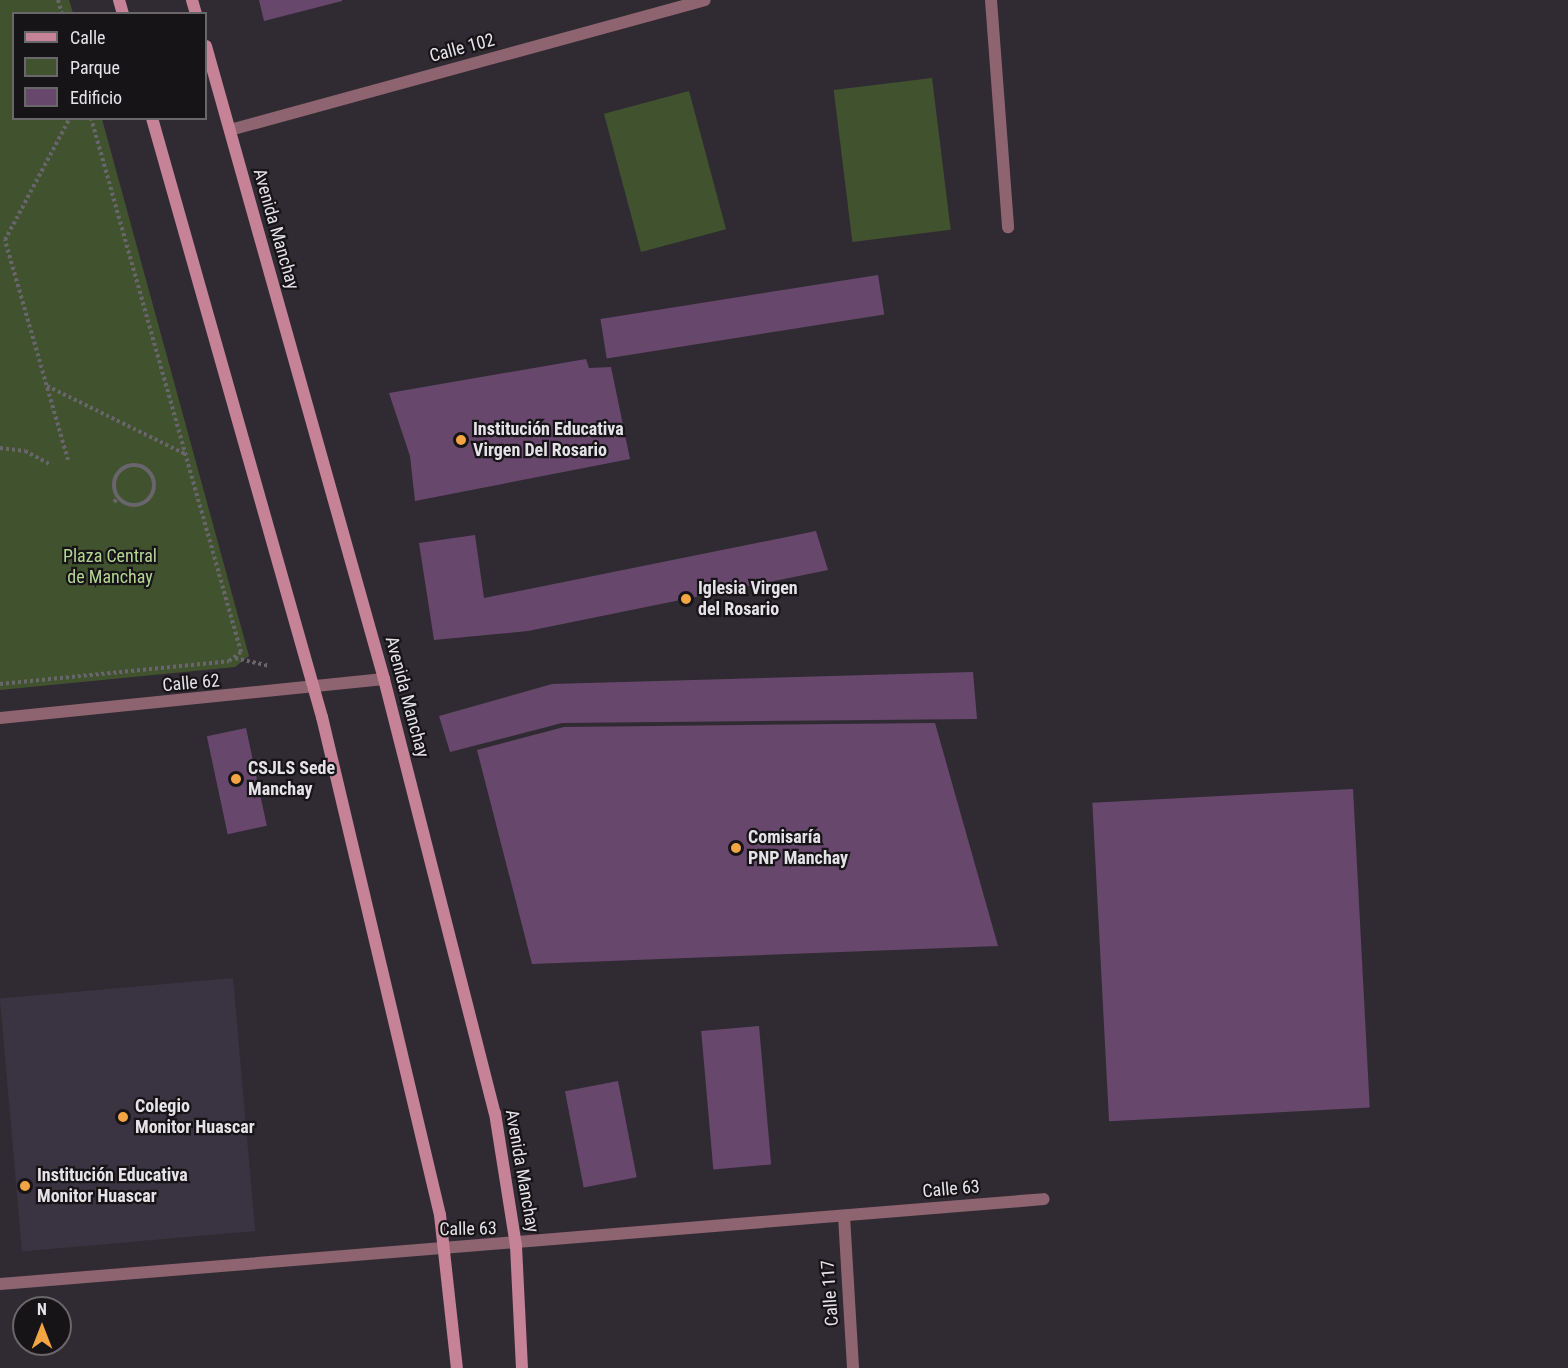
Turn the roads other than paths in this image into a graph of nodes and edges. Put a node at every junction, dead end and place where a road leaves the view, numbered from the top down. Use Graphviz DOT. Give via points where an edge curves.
graph roads {
  1 [pos="704,0"];
  2 [pos="991,0"];
  3 [pos="207,50"];
  4 [pos="153,120"];
  5 [pos="230,130"];
  6 [pos="1008,226"];
  7 [pos="384,680"];
  8 [pos="314,689"];
  9 [pos="0,718"];
  10 [pos="1044,1199"];
  11 [pos="844,1216"];
  12 [pos="446,1246"];
  13 [pos="516,1246"];
  14 [pos="0,1284"];
  15 [pos="457,1368"];
  16 [pos="522,1368"];
  17 [pos="853,1368"];
  1 -- 5 [label="street, Calle 102"];
  2 -- 6 [label="street"];
  3 -- 5 [label="street, Avenida Manchay"];
  4 -- 8 [label="street"];
  5 -- 7 [label="street, Avenida Manchay"];
  7 -- 8 [label="street, Calle 62"];
  7 -- 13 [label="street, Avenida Manchay" via="495,1113"];
  8 -- 9 [label="street, Calle 62"];
  8 -- 12 [label="street"];
  10 -- 11 [label="street, Calle 63"];
  11 -- 13 [label="street, Calle 63"];
  11 -- 17 [label="street, Calle 117"];
  12 -- 13 [label="street, Calle 63"];
  12 -- 14 [label="street, Calle 63"];
  12 -- 15 [label="street"];
  13 -- 16 [label="street, Avenida Manchay"];
}
